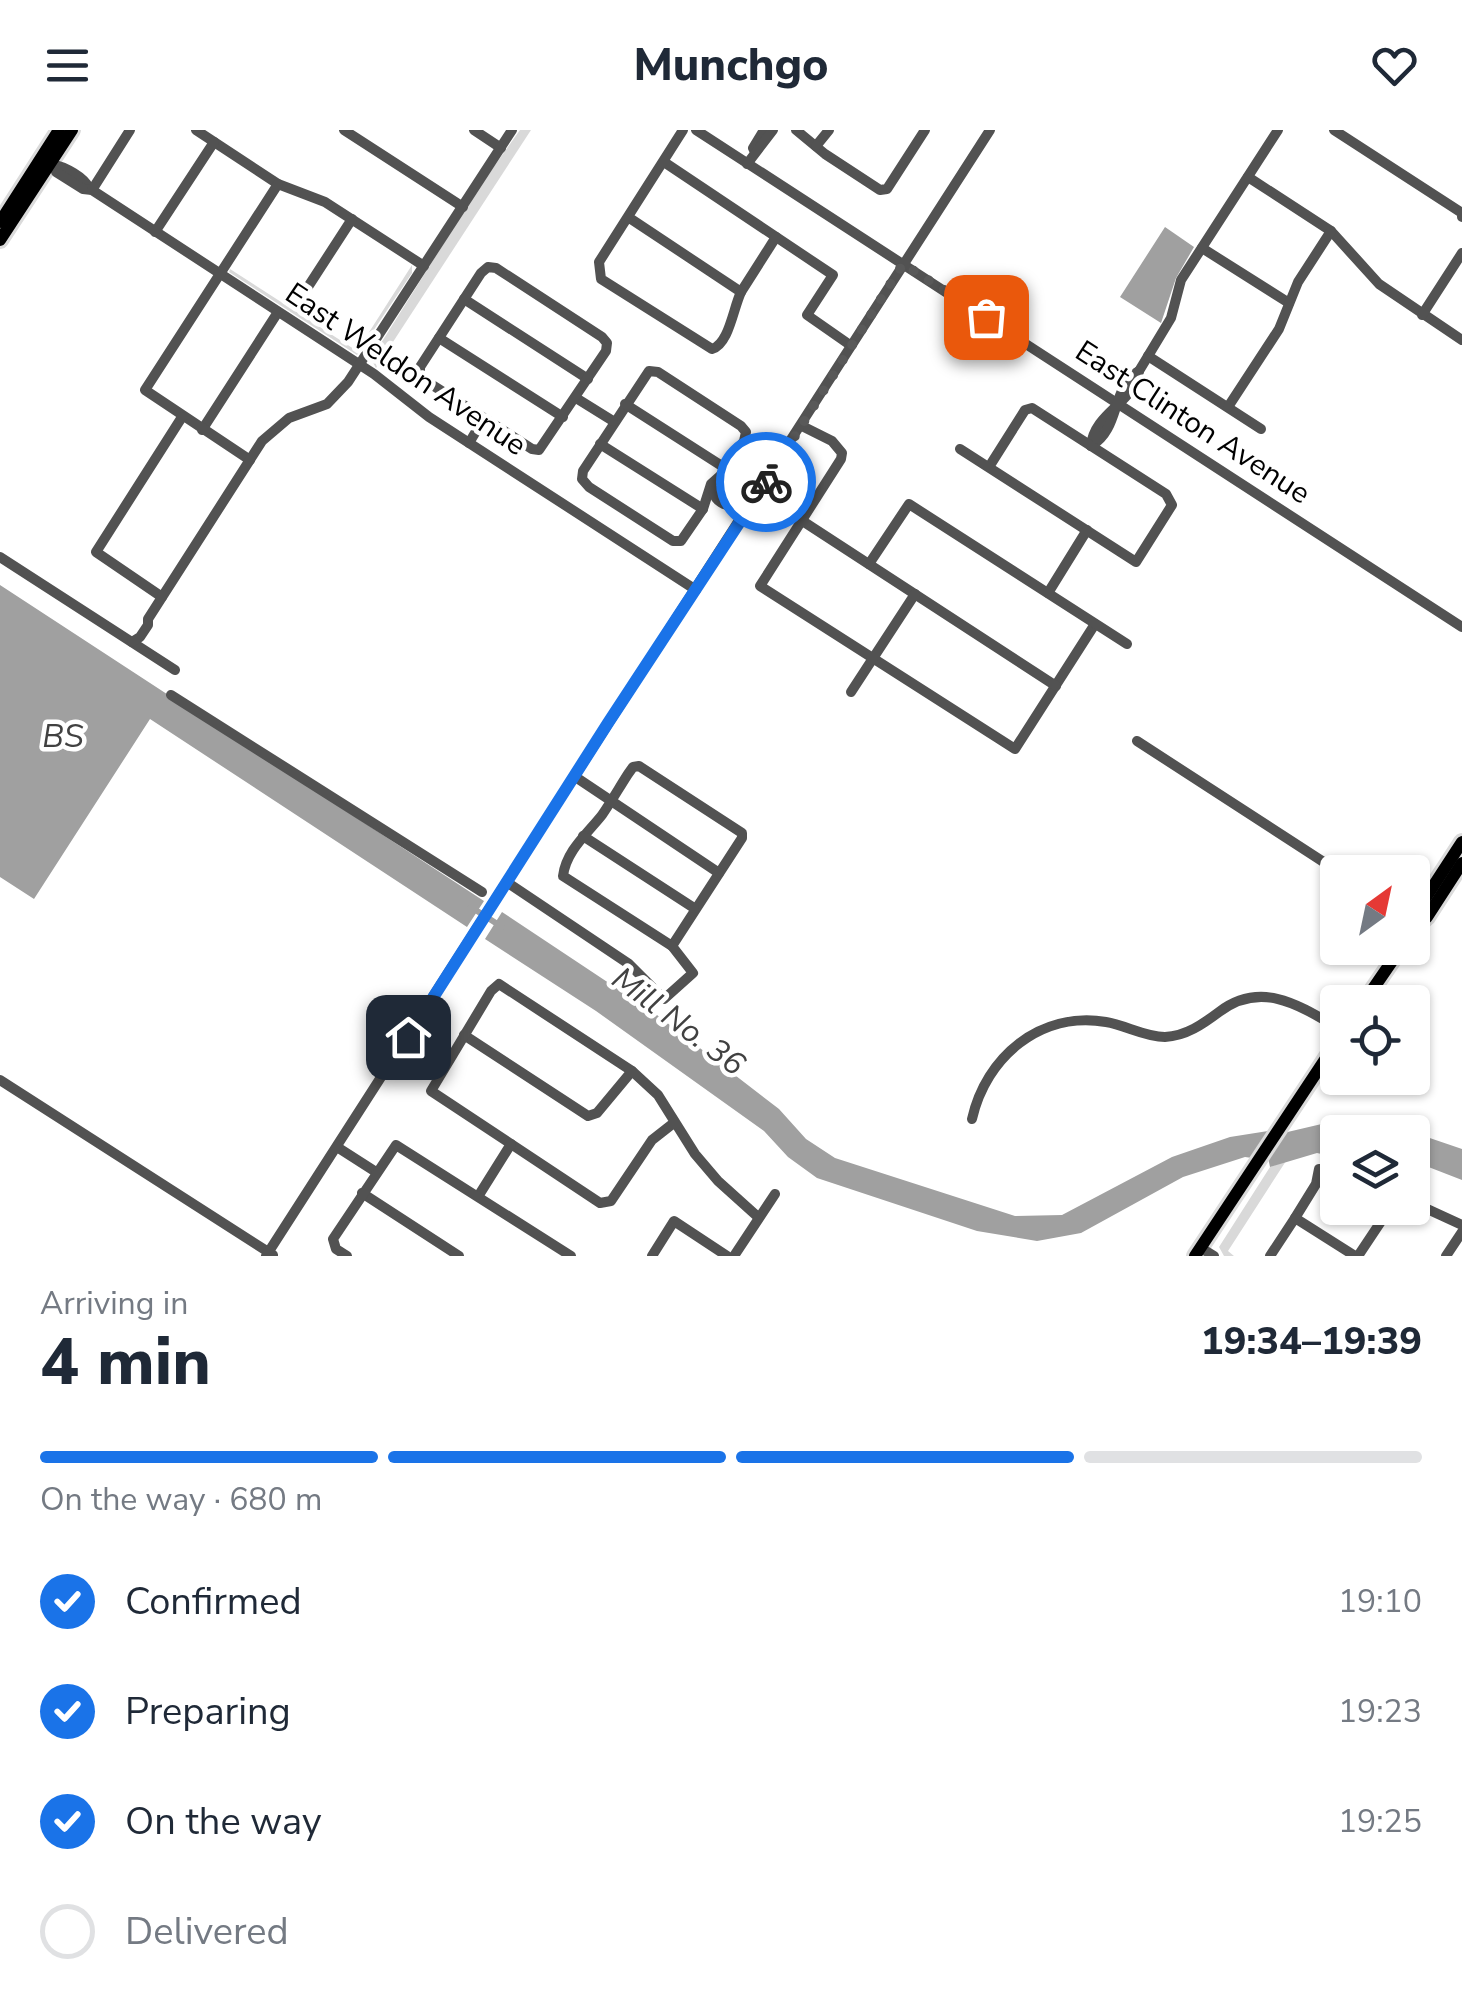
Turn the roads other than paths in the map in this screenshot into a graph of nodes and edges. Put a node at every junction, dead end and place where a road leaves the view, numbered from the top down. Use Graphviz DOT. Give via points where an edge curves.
graph roads {
  1 [pos="59,130"];
  2 [pos="72,130"];
  3 [pos="130,130"];
  4 [pos="196,130"];
  5 [pos="344,130"];
  6 [pos="474,130"];
  7 [pos="512,130"];
  8 [pos="683,130"];
  9 [pos="696,130"];
  10 [pos="764,130"];
  11 [pos="773,130"];
  12 [pos="796,130"];
  13 [pos="830,130"];
  14 [pos="926,130"];
  15 [pos="990,130"];
  16 [pos="1278,130"];
  17 [pos="1334,130"];
  18 [pos="214,142"];
  19 [pos="816,146"];
  20 [pos="501,148"];
  21 [pos="755,152"];
  22 [pos="50,162"];
  23 [pos="664,162"];
  24 [pos="747,164"];
  25 [pos="1248,177"];
  26 [pos="278,184"];
  27 [pos="90,189"];
  28 [pos="463,207"];
  29 [pos="1462,215"];
  30 [pos="628,217"];
  31 [pos="352,220"];
  32 [pos="0,222"];
  33 [pos="1332,231"];
  34 [pos="155,232"];
  35 [pos="776,237"];
  36 [pos="0,240"];
  37 [pos="1202,248"];
  38 [pos="1462,252"];
  39 [pos="903,264"];
  40 [pos="424,266"];
  41 [pos="220,274"];
  42 [pos="741,292"];
  43 [pos="304,293"];
  44 [pos="464,300"];
  45 [pos="1289,303"];
  46 [pos="278,312"];
  47 [pos="1422,314"];
  48 [pos="439,338"];
  49 [pos="1462,340"];
  50 [pos="850,345"];
  51 [pos="1148,356"];
  52 [pos="360,366"];
  53 [pos="588,378"];
  54 [pos="576,398"];
  55 [pos="1118,403"];
  56 [pos="625,404"];
  57 [pos="1228,407"];
  58 [pos="182,417"];
  59 [pos="563,417"];
  60 [pos="484,418"];
  61 [pos="614,422"];
  62 [pos="805,427"];
  63 [pos="1262,429"];
  64 [pos="202,430"];
  65 [pos="469,443"];
  66 [pos="600,444"];
  67 [pos="1091,446"];
  68 [pos="960,448"];
  69 [pos="250,460"];
  70 [pos="988,467"];
  71 [pos="725,468"];
  72 [pos="710,490"];
  73 [pos="703,510"];
  74 [pos="743,510"];
  75 [pos="802,520"];
  76 [pos="1087,530"];
  77 [pos="0,557"];
  78 [pos="870,564"];
  79 [pos="696,590"];
  80 [pos="1048,593"];
  81 [pos="915,594"];
  82 [pos="162,597"];
  83 [pos="1095,624"];
  84 [pos="1462,627"];
  85 [pos="134,640"];
  86 [pos="1127,644"];
  87 [pos="873,658"];
  88 [pos="176,670"];
  89 [pos="1056,686"];
  90 [pos="851,692"];
  91 [pos="172,696"];
  92 [pos="1137,741"];
  93 [pos="574,776"];
  94 [pos="612,800"];
  95 [pos="583,836"];
  96 [pos="1462,842"];
  97 [pos="1320,859"];
  98 [pos="1462,863"];
  99 [pos="719,873"];
  100 [pos="508,883"];
  101 [pos="1430,891"];
  102 [pos="482,892"];
  103 [pos="694,908"];
  104 [pos="1430,912"];
  105 [pos="672,946"];
  106 [pos="1320,1018"];
  107 [pos="464,1035"];
  108 [pos="408,1037"];
  109 [pos="447,1061"];
  110 [pos="1320,1066"];
  111 [pos="632,1071"];
  112 [pos="0,1080"];
  113 [pos="972,1119"];
  114 [pos="675,1122"];
  115 [pos="511,1144"];
  116 [pos="337,1146"];
  117 [pos="1319,1169"];
  118 [pos="376,1172"];
  119 [pos="362,1194"];
  120 [pos="774,1194"];
  121 [pos="479,1195"];
  122 [pos="1430,1211"];
  123 [pos="758,1217"];
  124 [pos="1295,1218"];
  125 [pos="1378,1225"];
  126 [pos="1462,1228"];
  127 [pos="1198,1252"];
  128 [pos="270,1255"];
  129 [pos="347,1256"];
  130 [pos="459,1256"];
  131 [pos="571,1256"];
  132 [pos="652,1256"];
  133 [pos="731,1256"];
  134 [pos="1214,1256"];
  135 [pos="1270,1256"];
  136 [pos="1357,1256"];
  137 [pos="1446,1256"];
  1 -- 22 [label="main road"];
  2 -- 22 [label="main road"];
  3 -- 27 [label="street"];
  4 -- 18 [label="street"];
  5 -- 28 [label="street"];
  6 -- 20 [label="street"];
  7 -- 20 [label="street"];
  8 -- 23 [label="street"];
  9 -- 24 [label="street, East Clinton Avenue"];
  10 -- 21 [label="street"];
  11 -- 21 [label="street"];
  12 -- 19 [label="street"];
  13 -- 19 [label="street"];
  14 -- 19 [label="street" via="887,189"];
  15 -- 39 [label="street"];
  16 -- 25 [label="street"];
  17 -- 29 [label="street"];
  18 -- 26 [label="street"];
  18 -- 34 [label="street"];
  20 -- 28 [label="street"];
  21 -- 24 [label="street"];
  22 -- 27 [label="street, East Weldon Avenue"];
  22 -- 32 [label="main road"];
  22 -- 36 [label="main road"];
  23 -- 30 [label="street"];
  23 -- 35 [label="street"];
  24 -- 39 [label="street, East Clinton Avenue"];
  25 -- 33 [label="street"];
  25 -- 37 [label="street"];
  26 -- 31 [label="street" via="315,196"];
  26 -- 41 [label="street"];
  27 -- 34 [label="street, East Weldon Avenue"];
  28 -- 40 [label="street"];
  30 -- 42 [label="street"];
  30 -- 42 [label="street" via="599,262 602,279 712,349 724,343"];
  31 -- 40 [label="street"];
  31 -- 43 [label="street"];
  33 -- 45 [label="street"];
  33 -- 47 [label="street" via="1379,284"];
  34 -- 41 [label="street, East Weldon Avenue"];
  35 -- 42 [label="street"];
  35 -- 50 [label="street" via="833,275 807,316"];
  37 -- 45 [label="street"];
  37 -- 51 [label="street"];
  38 -- 47 [label="street"];
  39 -- 50 [label="street"];
  39 -- 55 [label="street, East Clinton Avenue"];
  40 -- 52 [label="street"];
  41 -- 46 [label="street, East Weldon Avenue"];
  41 -- 58 [label="street" via="145,390"];
  44 -- 48 [label="street"];
  44 -- 53 [label="street"];
  44 -- 53 [label="street" via="481,272 496,268 602,337 606,351"];
  45 -- 57 [label="street" via="1280,329"];
  46 -- 52 [label="street, East Weldon Avenue"];
  46 -- 64 [label="street"];
  47 -- 49 [label="street"];
  48 -- 59 [label="street"];
  48 -- 60 [label="street" via="420,375"];
  50 -- 62 [label="street"];
  51 -- 55 [label="street"];
  51 -- 57 [label="street"];
  52 -- 65 [label="street, East Weldon Avenue"];
  52 -- 69 [label="street" via="328,404 289,418"];
  53 -- 54 [label="street"];
  54 -- 59 [label="street"];
  54 -- 61 [label="street"];
  55 -- 67 [label="street"];
  55 -- 84 [label="street, East Clinton Avenue"];
  56 -- 61 [label="street"];
  56 -- 71 [label="street"];
  56 -- 71 [label="street" via="649,371 658,372 746,432"];
  57 -- 63 [label="street"];
  58 -- 64 [label="street"];
  58 -- 82 [label="street" via="96,552"];
  59 -- 60 [label="street" via="539,450"];
  60 -- 65 [label="street"];
  61 -- 66 [label="street"];
  62 -- 74 [label="street"];
  62 -- 75 [label="street" via="832,440 842,459"];
  64 -- 69 [label="street"];
  65 -- 79 [label="street, East Weldon Avenue"];
  66 -- 73 [label="street"];
  66 -- 73 [label="street" via="582,479 659,532 681,540"];
  67 -- 70 [label="street" via="1029,408"];
  67 -- 76 [label="street" via="1173,501 1136,562"];
  68 -- 70 [label="street"];
  69 -- 82 [label="street"];
  70 -- 76 [label="street"];
  71 -- 72 [label="street"];
  72 -- 73 [label="street"];
  72 -- 74 [label="street" via="721,490"];
  74 -- 79 [label="street"];
  75 -- 78 [label="street"];
  75 -- 87 [label="street" via="760,586"];
  76 -- 80 [label="street"];
  77 -- 85 [label="street"];
  78 -- 80 [label="street" via="909,504"];
  78 -- 81 [label="street"];
  79 -- 93 [label="street"];
  80 -- 83 [label="street"];
  81 -- 87 [label="street"];
  81 -- 89 [label="street"];
  82 -- 85 [label="street" via="141,620"];
  83 -- 86 [label="street"];
  83 -- 89 [label="street"];
  85 -- 88 [label="street"];
  87 -- 89 [label="street" via="1015,749"];
  87 -- 90 [label="street"];
  91 -- 102 [label="street"];
  92 -- 97 [label="street"];
  93 -- 94 [label="street"];
  93 -- 100 [label="street"];
  94 -- 95 [label="street"];
  94 -- 99 [label="street"];
  94 -- 99 [label="street" via="640,766 739,829 742,838"];
  95 -- 103 [label="street"];
  95 -- 105 [label="street" via="563,876"];
  96 -- 101 [label="main road"];
  98 -- 104 [label="main road"];
  99 -- 103 [label="street"];
  100 -- 105 [label="street" via="629,964 664,999 693,972"];
  100 -- 108 [label="street"];
  103 -- 105 [label="street"];
  106 -- 113 [label="street" via="1267,996 1232,1004 1193,1030 1166,1037 1100,1021 1065,1022 1009,1051 983,1084"];
  107 -- 109 [label="street"];
  107 -- 111 [label="street" via="588,1116"];
  107 -- 111 [label="street" via="499,984"];
  108 -- 109 [label="street"];
  108 -- 116 [label="street"];
  109 -- 115 [label="street" via="430,1091"];
  110 -- 127 [label="main road"];
  111 -- 114 [label="street"];
  112 -- 128 [label="street"];
  114 -- 115 [label="street" via="652,1140 611,1201 600,1203"];
  114 -- 123 [label="street" via="718,1182"];
  115 -- 121 [label="street"];
  116 -- 118 [label="street"];
  116 -- 128 [label="street"];
  117 -- 124 [label="street"];
  118 -- 119 [label="street"];
  118 -- 121 [label="street" via="400,1146"];
  119 -- 129 [label="street" via="333,1238"];
  119 -- 130 [label="street"];
  120 -- 123 [label="street"];
  121 -- 131 [label="street"];
  122 -- 126 [label="street"];
  123 -- 133 [label="street"];
  124 -- 135 [label="street"];
  124 -- 136 [label="street"];
  125 -- 136 [label="street"];
  126 -- 137 [label="street"];
  127 -- 134 [label="street"];
  132 -- 133 [label="street" via="674,1221"];
}
